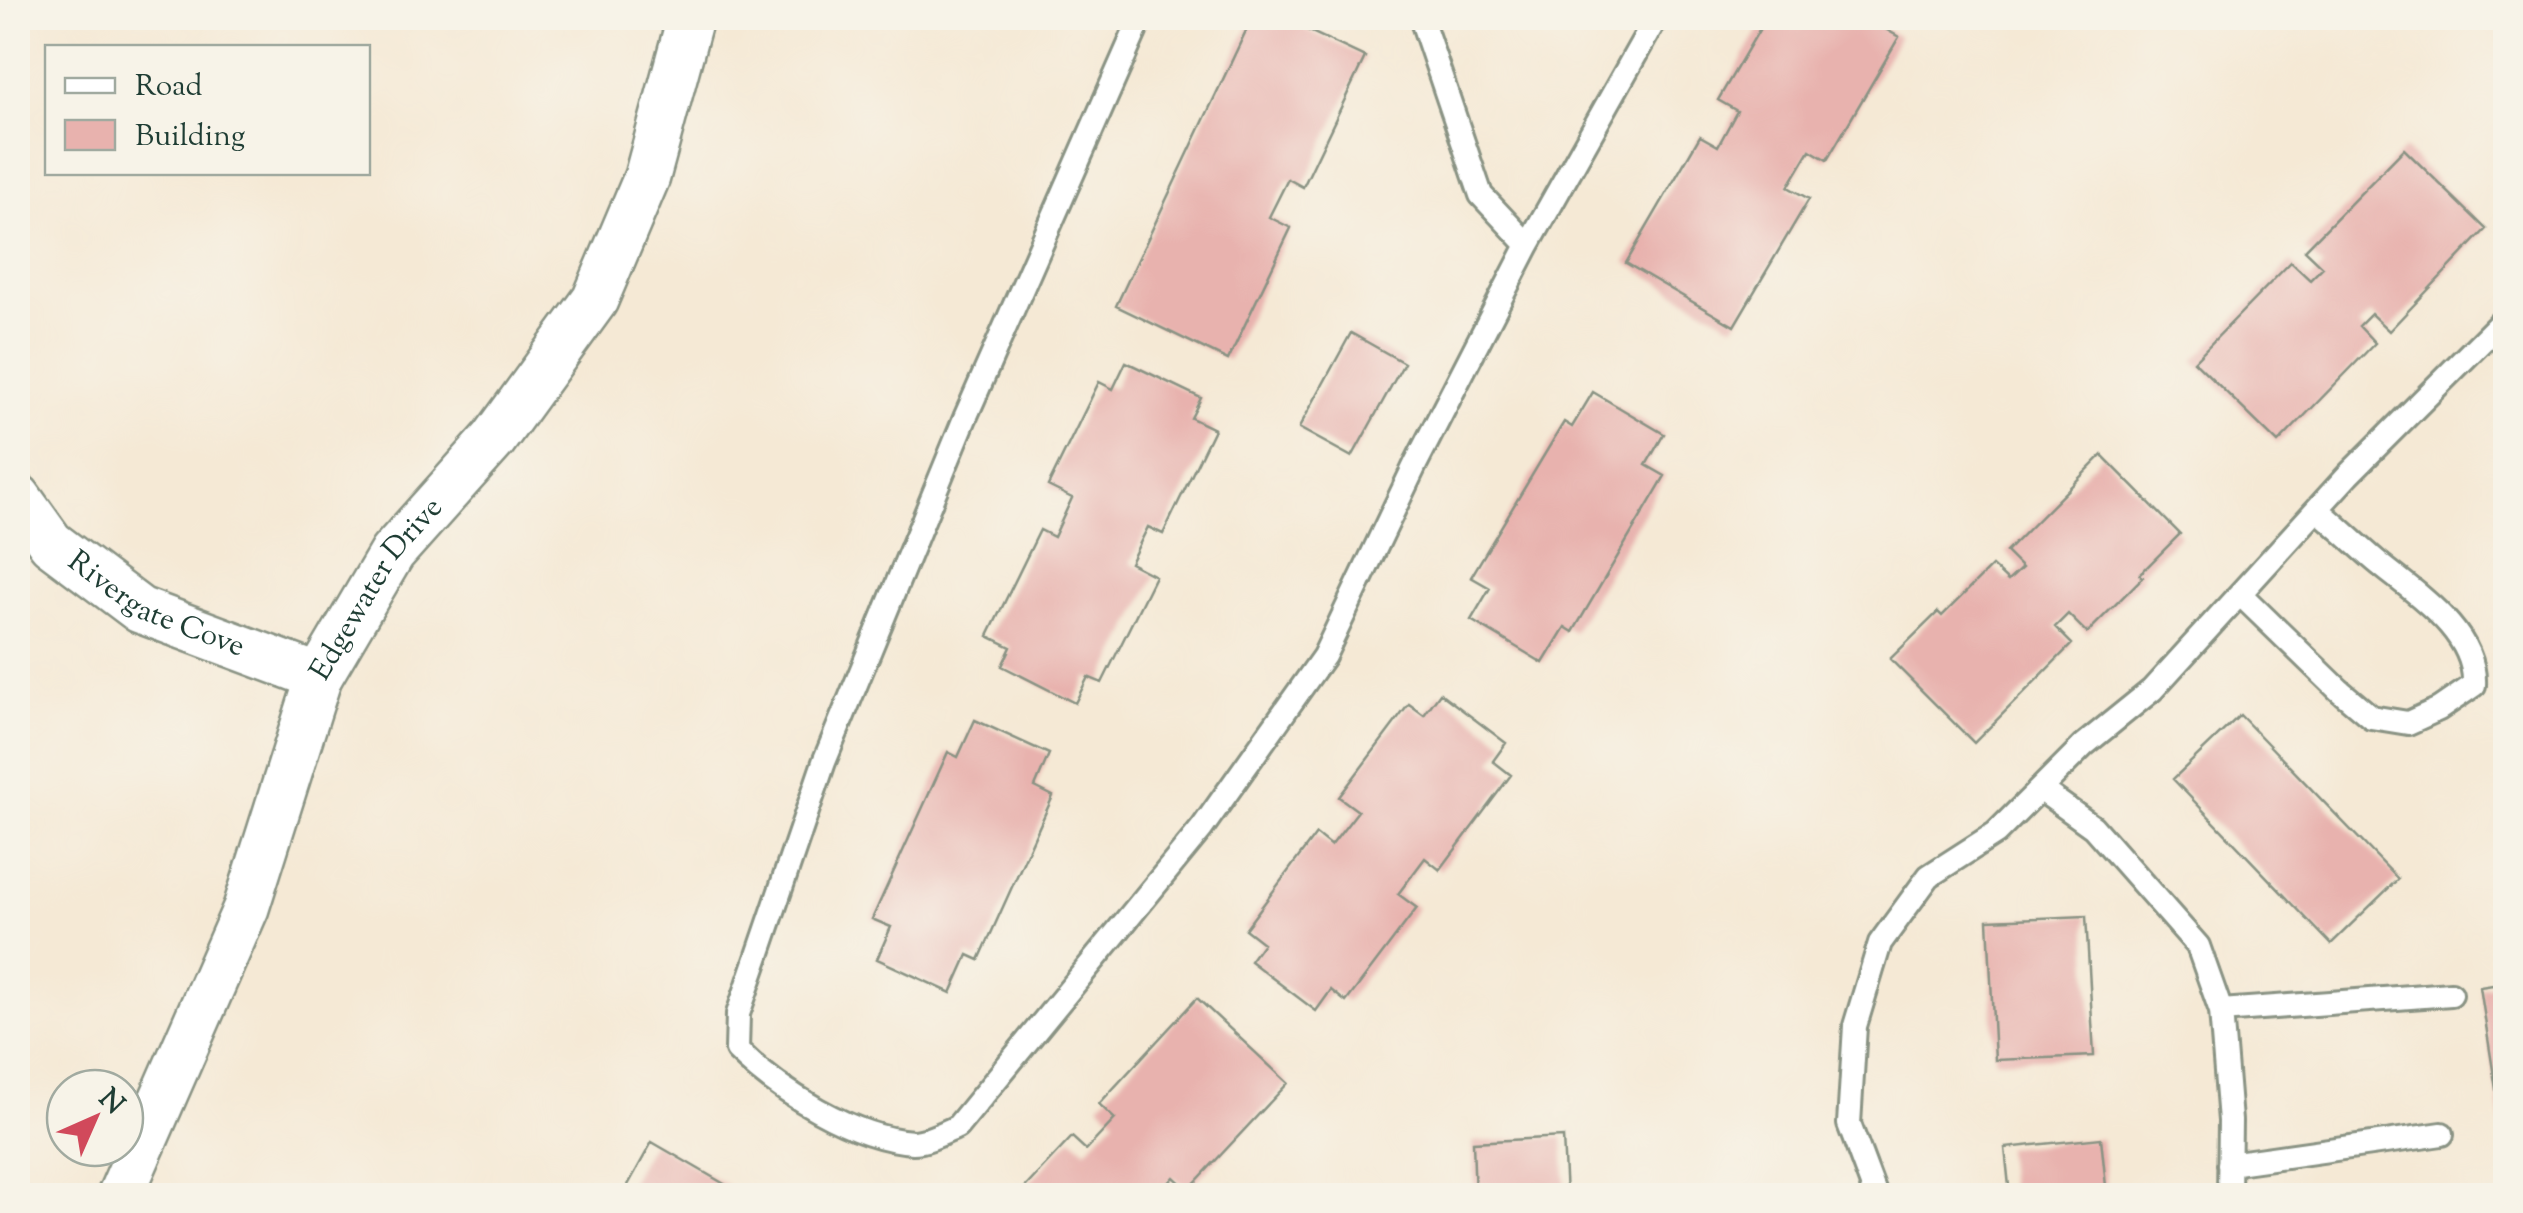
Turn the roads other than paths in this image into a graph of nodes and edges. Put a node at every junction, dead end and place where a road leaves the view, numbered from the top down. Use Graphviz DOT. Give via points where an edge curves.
graph roads {
  1 [pos="690,18"];
  2 [pos="1140,18"];
  3 [pos="1421,18"];
  4 [pos="1656,18"];
  5 [pos="1528,245"];
  6 [pos="2506,317"];
  7 [pos="18,497"];
  8 [pos="2317,509"];
  9 [pos="2240,594"];
  10 [pos="319,677"];
  11 [pos="2040,788"];
  12 [pos="2452,994"];
  13 [pos="2220,1012"];
  14 [pos="2442,1134"];
  15 [pos="2230,1164"];
  16 [pos="120,1196"];
  17 [pos="1876,1196"];
  18 [pos="2229,1196"];
  1 -- 10 [label="street, Edgewater Drive" via="647,177 595,300 494,438 392,553"];
  2 -- 5 [label="lane" via="831,744 738,1014 737,1050 790,1095 850,1126 916,1142 957,1127 1202,828 1324,656"];
  3 -- 5 [label="lane" via="1481,195"];
  4 -- 5 [label="lane"];
  6 -- 8 [label="lane"];
  7 -- 10 [label="street, Rivergate Cove" via="51,543 140,610"];
  8 -- 9 [label="lane"];
  8 -- 9 [label="lane" via="2455,632 2475,666 2474,685 2408,723 2372,717"];
  9 -- 11 [label="lane" via="2152,690"];
  10 -- 16 [label="street, Edgewater Drive" via="246,908"];
  11 -- 13 [label="lane" via="2093,828 2198,946"];
  11 -- 17 [label="lane" via="1996,832 1929,876 1880,943 1855,1026 1849,1124"];
  12 -- 13 [label="lane"];
  13 -- 15 [label="lane"];
  14 -- 15 [label="lane"];
  15 -- 18 [label="lane"];
}
